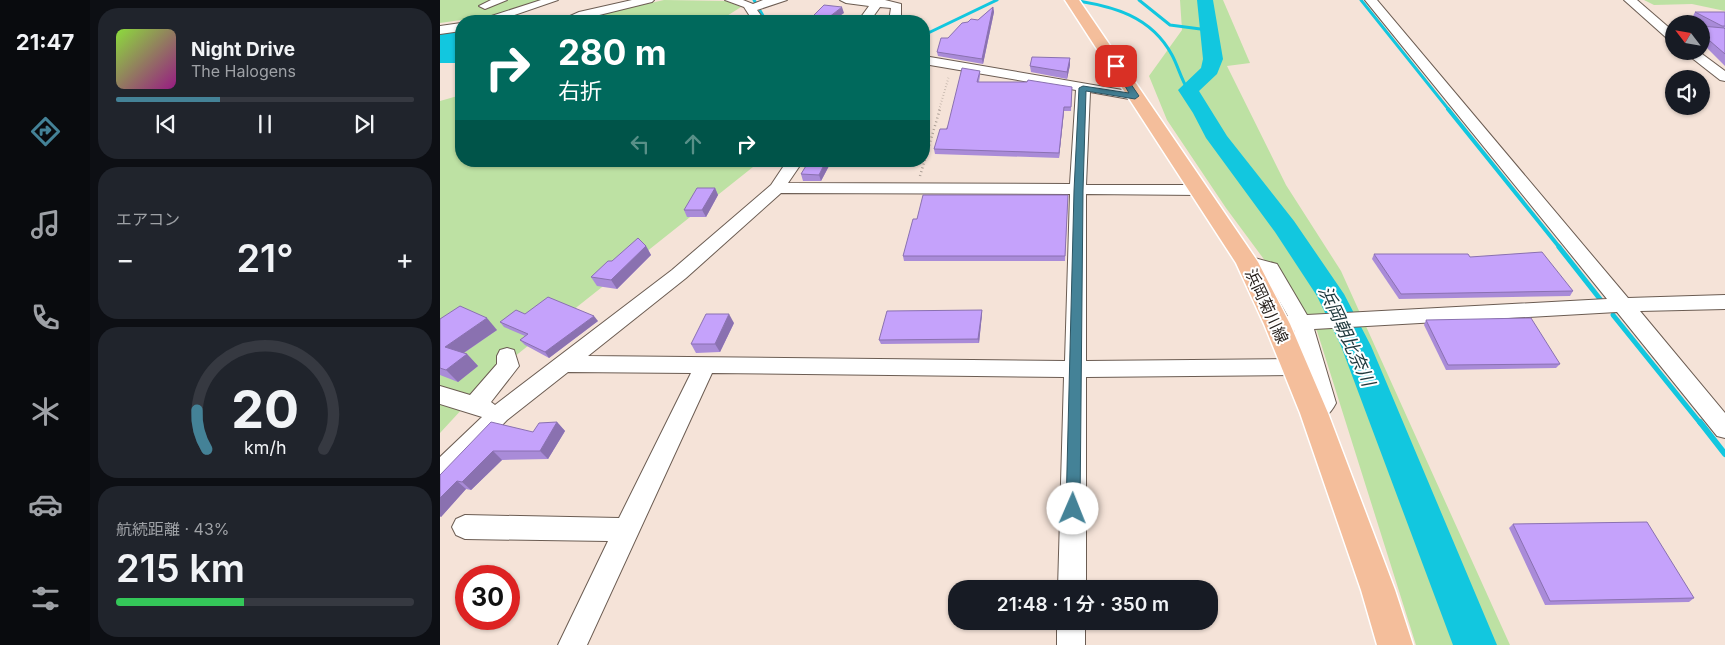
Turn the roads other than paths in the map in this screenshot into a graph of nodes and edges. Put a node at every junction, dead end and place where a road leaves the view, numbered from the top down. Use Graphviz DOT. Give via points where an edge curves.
graph roads {
  1 [pos="501,0"];
  2 [pos="552,0"];
  3 [pos="648,0"];
  4 [pos="732,0"];
  5 [pos="781,0"];
  6 [pos="846,0"];
  7 [pos="1072,0"];
  8 [pos="1371,0"];
  9 [pos="1630,0"];
  10 [pos="764,1"];
  11 [pos="878,2"];
  12 [pos="485,6"];
  13 [pos="751,9"];
  14 [pos="505,15"];
  15 [pos="580,15"];
  16 [pos="754,15"];
  17 [pos="868,15"];
  18 [pos="896,15"];
  19 [pos="455,28"];
  20 [pos="440,30"];
  21 [pos="1665,30"];
  22 [pos="1701,60"];
  23 [pos="930,61"];
  24 [pos="1725,77"];
  25 [pos="1083,88"];
  26 [pos="1135,96"];
  27 [pos="791,167"];
  28 [pos="777,188"];
  29 [pos="1199,190"];
  30 [pos="1078,191"];
  31 [pos="1725,302"];
  32 [pos="1622,305"];
  33 [pos="1289,324"];
  34 [pos="507,356"];
  35 [pos="566,364"];
  36 [pos="706,364"];
  37 [pos="1296,368"];
  38 [pos="1076,369"];
  39 [pos="440,395"];
  40 [pos="474,406"];
  41 [pos="1314,413"];
  42 [pos="500,414"];
  43 [pos="1725,429"];
  44 [pos="440,473"];
  45 [pos="465,527"];
  46 [pos="626,530"];
  47 [pos="1072,580"];
  48 [pos="1071,630"];
  49 [pos="572,645"];
  50 [pos="1071,645"];
  51 [pos="1395,645"];
  1 -- 12 [label="street"];
  2 -- 14 [label="street"];
  3 -- 15 [label="street"];
  4 -- 13 [label="street"];
  5 -- 10 [label="street"];
  6 -- 11 [label="street"];
  7 -- 26 [label="main road, 浜岡菊川線"];
  8 -- 32 [label="street"];
  9 -- 21 [label="street"];
  10 -- 13 [label="street"];
  11 -- 17 [label="street"];
  11 -- 18 [label="street" via="897,6"];
  13 -- 16 [label="street"];
  19 -- 20 [label="street"];
  22 -- 24 [label="street"];
  23 -- 25 [label="street"];
  25 -- 26 [label="street"];
  25 -- 30 [label="street"];
  26 -- 29 [label="main road, 浜岡菊川線"];
  27 -- 28 [label="street"];
  28 -- 30 [label="street"];
  28 -- 35 [label="street" via="679,274"];
  29 -- 30 [label="street"];
  29 -- 33 [label="main road, 浜岡菊川線"];
  30 -- 38 [label="street"];
  31 -- 32 [label="street"];
  32 -- 33 [label="street"];
  32 -- 43 [label="street"];
  33 -- 37 [label="main road, 浜岡菊川線"];
  33 -- 41 [label="street" via="1325,403"];
  34 -- 40 [label="street" via="508,366"];
  35 -- 36 [label="street"];
  35 -- 42 [label="street"];
  36 -- 38 [label="street"];
  36 -- 46 [label="street"];
  37 -- 38 [label="street"];
  37 -- 41 [label="main road, 浜岡菊川線"];
  38 -- 47 [label="street"];
  39 -- 40 [label="street"];
  40 -- 42 [label="street"];
  41 -- 51 [label="main road, 浜岡菊川線"];
  42 -- 44 [label="street"];
  45 -- 46 [label="street"];
  46 -- 49 [label="street"];
  48 -- 50 [label="street"];
}
